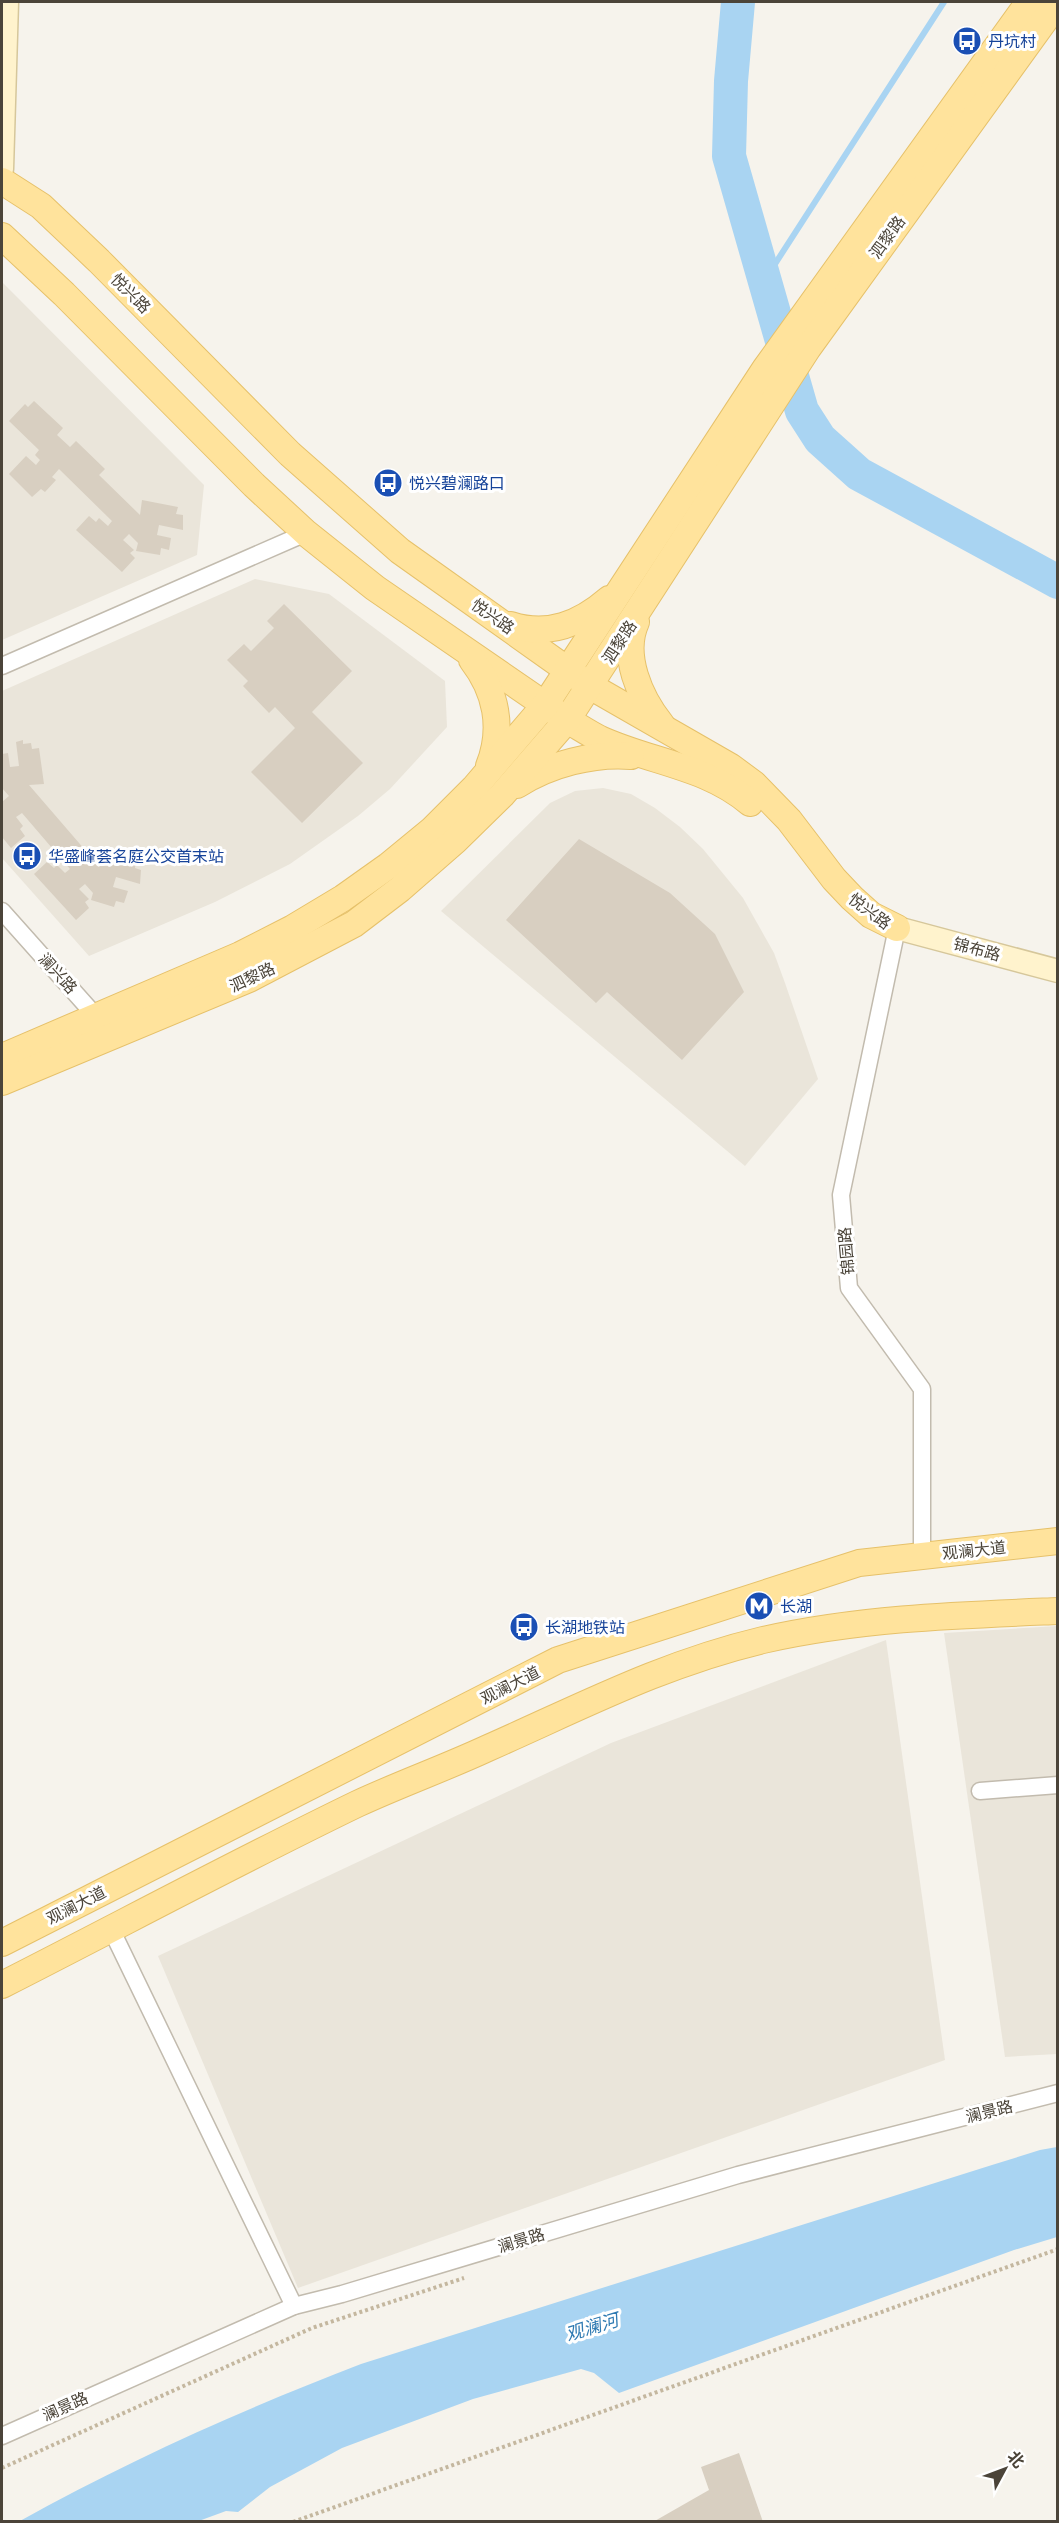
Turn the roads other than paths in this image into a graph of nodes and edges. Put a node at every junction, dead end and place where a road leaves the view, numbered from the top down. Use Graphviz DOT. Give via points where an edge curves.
graph roads {
  1 [pos="7,2"];
  2 [pos="1029,2"];
  3 [pos="1058,2"];
  4 [pos="2,169"];
  5 [pos="2,181"];
  6 [pos="2,236"];
  7 [pos="306,533"];
  8 [pos="627,582"];
  9 [pos="644,603"];
  10 [pos="501,622"];
  11 [pos="462,648"];
  12 [pos="2,666"];
  13 [pos="568,670"];
  14 [pos="590,686"];
  15 [pos="546,705"];
  16 [pos="567,720"];
  17 [pos="681,739"];
  18 [pos="654,758"];
  19 [pos="486,774"];
  20 [pos="502,795"];
  21 [pos="2,910"];
  22 [pos="897,928"];
  23 [pos="1058,971"];
  24 [pos="96,1017"];
  25 [pos="114,1036"];
  26 [pos="2,1057"];
  27 [pos="2,1082"];
  28 [pos="1058,1540"];
  29 [pos="922,1556"];
  30 [pos="1058,1611"];
  31 [pos="1058,1785"];
  32 [pos="980,1791"];
  33 [pos="111,1929"];
  34 [pos="2,1943"];
  35 [pos="2,1985"];
  36 [pos="1058,2093"];
  37 [pos="294,2306"];
  38 [pos="3,2430"];
  1 -- 4 [label="main road"];
  2 -- 8 [label="main road, 泗黎路" via="765,369"];
  3 -- 9 [label="main road, 泗黎路" via="808,348"];
  5 -- 10 [label="main road, 悦兴路" via="41,206 290,454 400,551"];
  6 -- 7 [label="main road, 悦兴路"];
  7 -- 11 [label="main road, 悦兴路" via="375,588"];
  7 -- 12 [label="street"];
  8 -- 10 [label="main road" via="575,623 543,630"];
  8 -- 13 [label="main road, 泗黎路"];
  9 -- 14 [label="main road, 泗黎路"];
  9 -- 17 [label="main road" via="633,628 639,687 662,725"];
  10 -- 13 [label="main road, 悦兴路"];
  11 -- 15 [label="main road, 悦兴路"];
  11 -- 19 [label="main road" via="490,689 496,710 495,743"];
  13 -- 14 [label="main road, 悦兴路"];
  13 -- 15 [label="main road, 泗黎路"];
  14 -- 16 [label="main road, 泗黎路"];
  14 -- 17 [label="main road, 悦兴路"];
  15 -- 16 [label="main road, 悦兴路"];
  15 -- 19 [label="main road, 泗黎路"];
  16 -- 18 [label="main road, 悦兴路" via="600,739"];
  16 -- 20 [label="main road, 泗黎路"];
  17 -- 22 [label="main road, 悦兴路" via="754,784 789,820 852,898 871,915"];
  18 -- 20 [label="main road" via="598,757 572,762 547,770"];
  18 -- 22 [label="main road, 悦兴路" via="724,783 770,820 849,912 879,930"];
  19 -- 24 [label="main road, 泗黎路" via="433,830 343,898 240,955"];
  20 -- 25 [label="main road, 泗黎路" via="416,875 354,924 249,979"];
  21 -- 24 [label="street, 澜兴路"];
  22 -- 23 [label="main road, 锦布路"];
  22 -- 29 [label="street, 锦园路" via="841,1195 849,1288 922,1389"];
  24 -- 25 [label="street, 澜兴路"];
  24 -- 26 [label="main road, 泗黎路"];
  25 -- 27 [label="main road, 泗黎路"];
  28 -- 29 [label="main road, 观澜大道"];
  29 -- 34 [label="main road, 观澜大道" via="859,1563 558,1660"];
  30 -- 33 [label="main road" via="896,1619 826,1627 697,1659 634,1681 359,1803"];
  31 -- 32 [label="street"];
  33 -- 35 [label="main road"];
  33 -- 37 [label="street"];
  36 -- 37 [label="street, 澜景路" via="738,2175"];
  37 -- 38 [label="street, 澜景路"];
}
